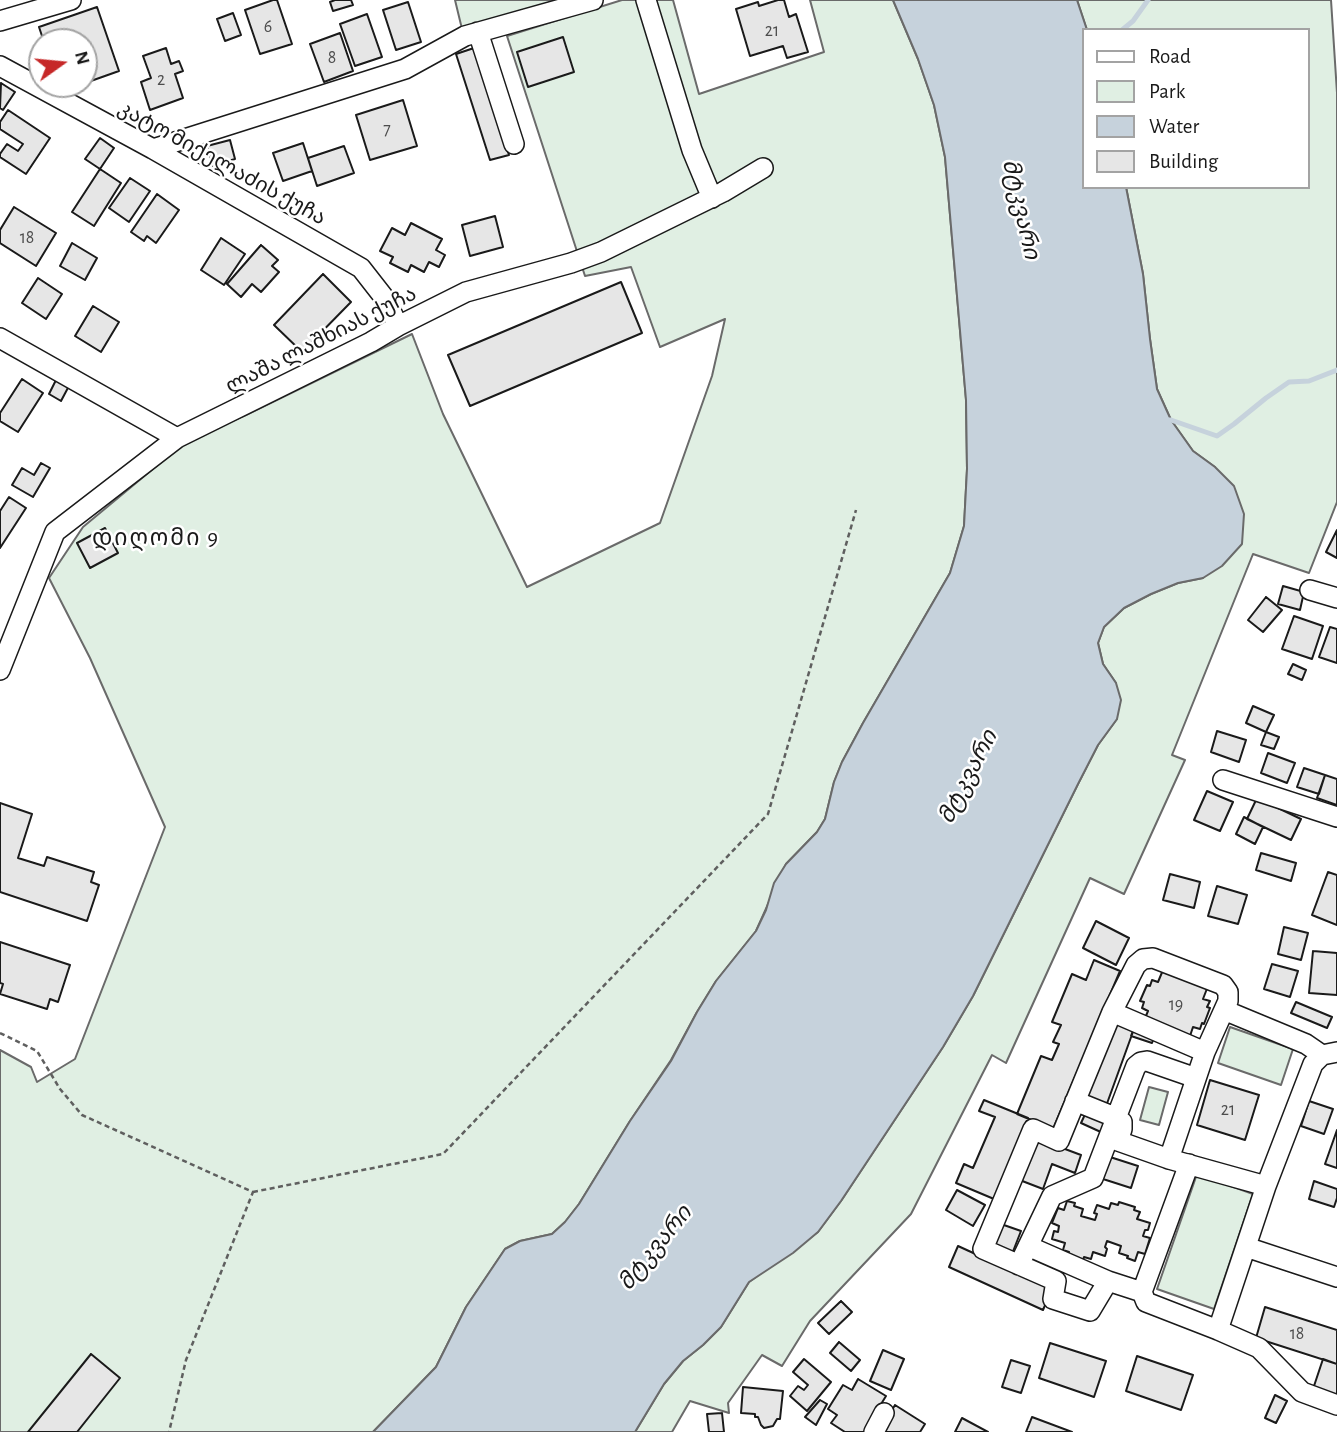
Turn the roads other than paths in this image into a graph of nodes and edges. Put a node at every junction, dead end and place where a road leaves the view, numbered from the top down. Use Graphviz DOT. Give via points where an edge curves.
graph roads {
  1 [pos="71,0"];
  2 [pos="593,0"];
  3 [pos="646,0"];
  4 [pos="0,21"];
  5 [pos="478,32"];
  6 [pos="0,66"];
  7 [pos="514,144"];
  8 [pos="153,149"];
  9 [pos="763,167"];
  10 [pos="712,198"];
  11 [pos="398,326"];
  12 [pos="0,338"];
  13 [pos="177,438"];
  14 [pos="1310,590"];
  15 [pos="1337,598"];
  16 [pos="2,660"];
  17 [pos="1223,780"];
  18 [pos="1337,817"];
  19 [pos="1224,1010"];
  20 [pos="1112,1012"];
  21 [pos="1205,1052"];
  22 [pos="1330,1054"];
  23 [pos="1196,1078"];
  24 [pos="1075,1101"];
  25 [pos="1117,1118"];
  26 [pos="1169,1159"];
  27 [pos="1189,1164"];
  28 [pos="1266,1186"];
  29 [pos="1028,1246"];
  30 [pos="1246,1247"];
  31 [pos="1019,1265"];
  32 [pos="1337,1277"];
  33 [pos="1108,1281"];
  34 [pos="1143,1292"];
  35 [pos="1218,1330"];
  36 [pos="1337,1405"];
  37 [pos="884,1413"];
  38 [pos="874,1432"];
  1 -- 4 [label="street"];
  2 -- 5 [label="street"];
  3 -- 10 [label="street" via="692,150"];
  5 -- 7 [label="street"];
  5 -- 8 [label="street" via="405,69"];
  6 -- 8 [label="street, კატო მიქელაძის ქუჩა"];
  8 -- 11 [label="street, კატო მიქელაძის ქუჩა" via="361,268 386,300"];
  9 -- 10 [label="street, ლაშა ლაშხიას ქუჩა"];
  10 -- 11 [label="street, ლაშა ლაშხიას ქუჩა" via="601,252 466,292"];
  11 -- 13 [label="street, ლაშა ლაშხიას ქუჩა"];
  12 -- 13 [label="street"];
  13 -- 16 [label="street, ლაშა ლაშხიას ქუჩა" via="55,531"];
  14 -- 15 [label="street"];
  17 -- 18 [label="street"];
  19 -- 20 [label="street" via="1228,992 1223,985 1153,958 1136,965"];
  19 -- 21 [label="street"];
  19 -- 22 [label="street"];
  20 -- 21 [label="street"];
  20 -- 24 [label="street"];
  21 -- 23 [label="street"];
  22 -- 28 [label="street" via="1313,1063"];
  23 -- 25 [label="street" via="1141,1062"];
  23 -- 26 [label="street"];
  24 -- 25 [label="street"];
  24 -- 31 [label="street" via="1059,1140 1033,1129 983,1248"];
  25 -- 26 [label="street" via="1122,1122 1118,1141"];
  25 -- 29 [label="street" via="1093,1178 1052,1196"];
  26 -- 27 [label="street"];
  27 -- 28 [label="street"];
  27 -- 34 [label="street"];
  28 -- 30 [label="street"];
  29 -- 31 [label="street"];
  29 -- 33 [label="street"];
  30 -- 32 [label="street"];
  30 -- 35 [label="street"];
  31 -- 33 [label="street" via="1056,1281 1053,1299 1090,1311"];
  33 -- 34 [label="street"];
  34 -- 35 [label="street" via="1146,1301"];
  35 -- 36 [label="street" via="1259,1348 1302,1392"];
  37 -- 38 [label="street"];
}
